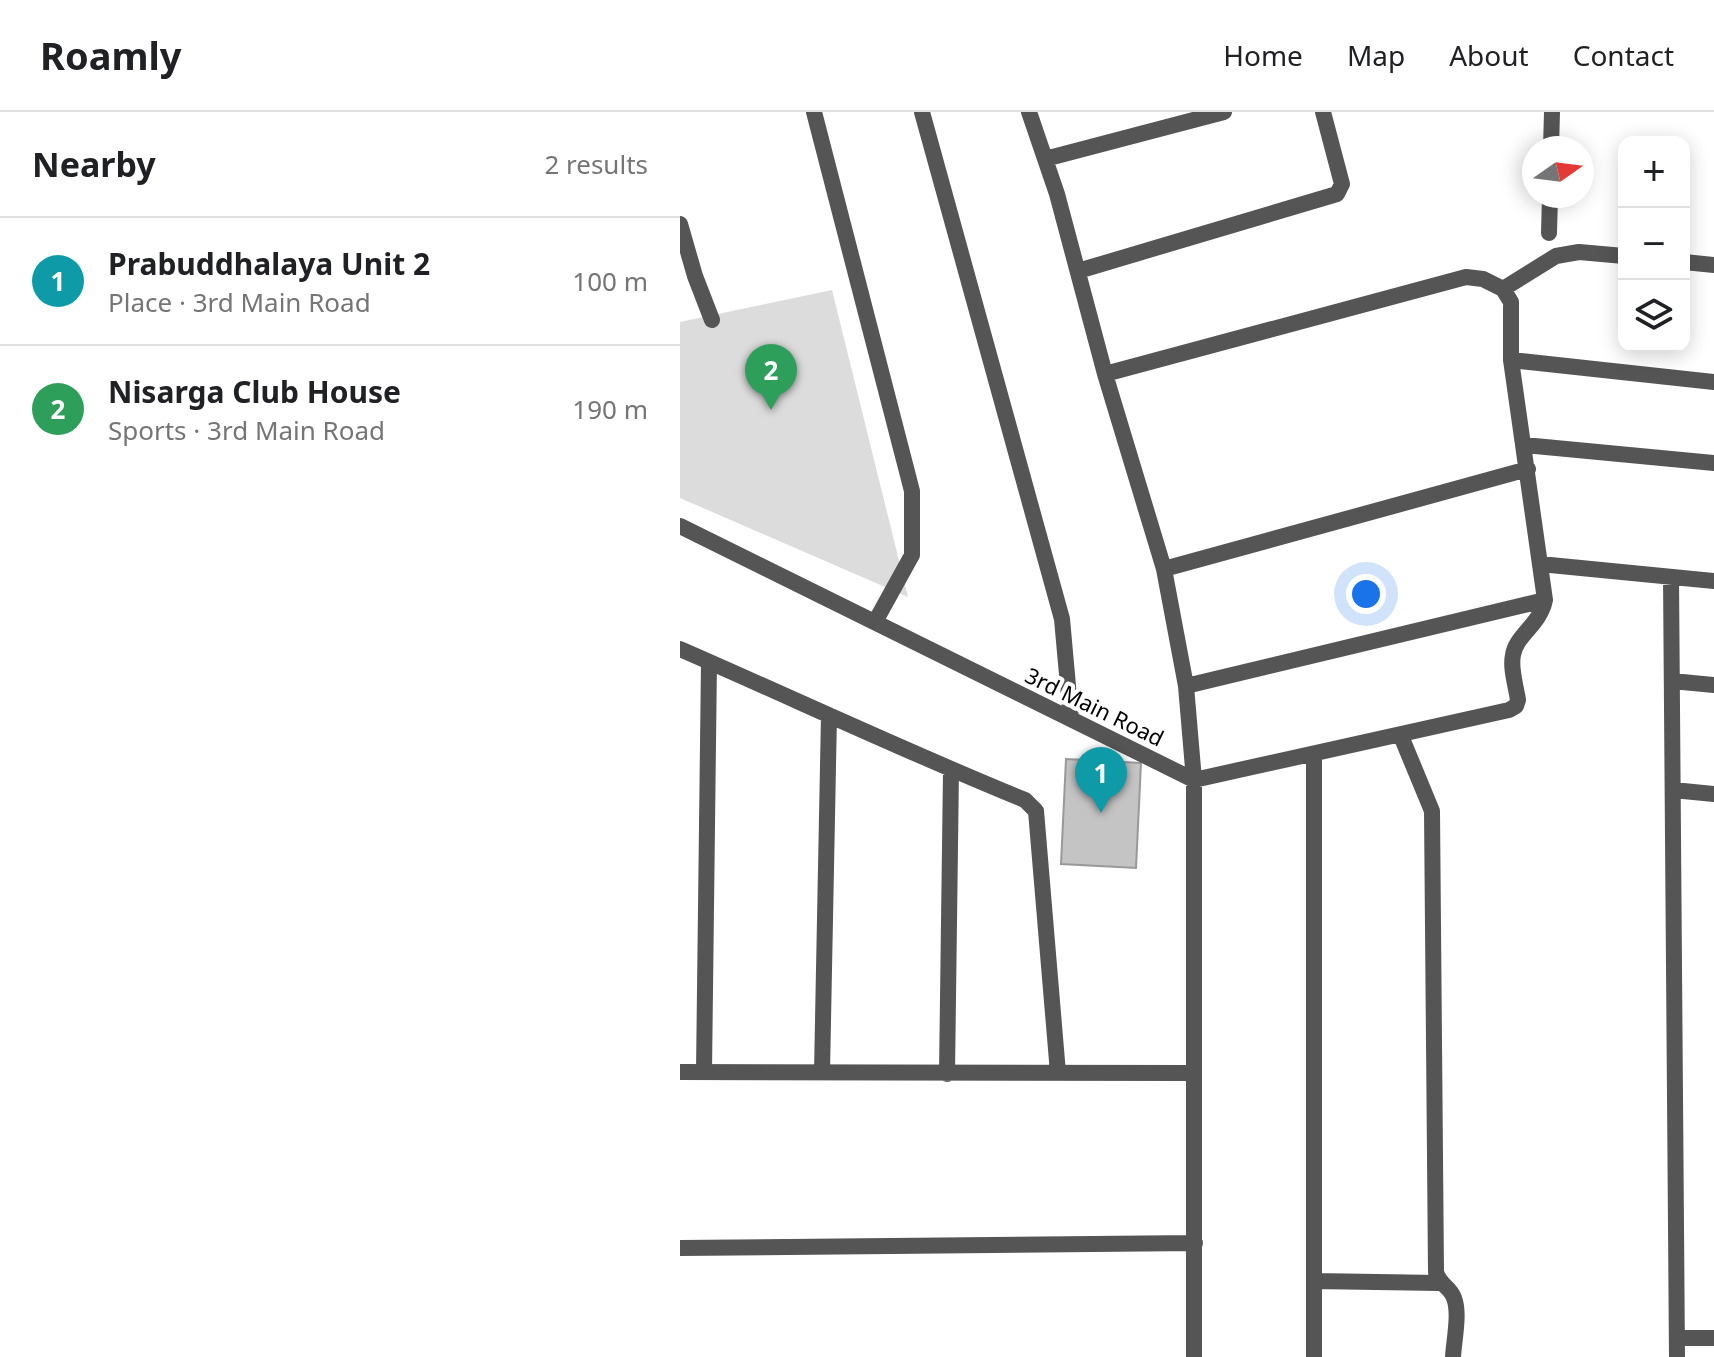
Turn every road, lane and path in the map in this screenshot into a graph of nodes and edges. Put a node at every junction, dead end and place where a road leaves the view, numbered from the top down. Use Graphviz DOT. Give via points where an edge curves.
graph roads {
  1 [pos="814,112"];
  2 [pos="922,112"];
  3 [pos="1029,112"];
  4 [pos="1224,112"];
  5 [pos="1323,112"];
  6 [pos="1552,112"];
  7 [pos="1551,136"];
  8 [pos="1045,159"];
  9 [pos="1550,208"];
  10 [pos="680,224"];
  11 [pos="1549,233"];
  12 [pos="1618,255"];
  13 [pos="1690,263"];
  14 [pos="1714,265"];
  15 [pos="1078,271"];
  16 [pos="1503,289"];
  17 [pos="712,320"];
  18 [pos="1511,360"];
  19 [pos="1105,374"];
  20 [pos="1714,382"];
  21 [pos="1524,445"];
  22 [pos="1714,463"];
  23 [pos="1528,469"];
  24 [pos="680,526"];
  25 [pos="1540,564"];
  26 [pos="1164,569"];
  27 [pos="1671,577"];
  28 [pos="1714,581"];
  29 [pos="1545,600"];
  30 [pos="875,622"];
  31 [pos="680,649"];
  32 [pos="709,662"];
  33 [pos="1672,681"];
  34 [pos="1714,685"];
  35 [pos="1186,686"];
  36 [pos="829,715"];
  37 [pos="1071,719"];
  38 [pos="1401,736"];
  39 [pos="1314,754"];
  40 [pos="951,770"];
  41 [pos="1194,780"];
  42 [pos="1673,790"];
  43 [pos="1714,794"];
  44 [pos="680,1072"];
  45 [pos="704,1072"];
  46 [pos="822,1072"];
  47 [pos="1058,1073"];
  48 [pos="1193,1073"];
  49 [pos="947,1074"];
  50 [pos="1195,1243"];
  51 [pos="680,1248"];
  52 [pos="1314,1281"];
  53 [pos="1439,1283"];
  54 [pos="1677,1338"];
  55 [pos="1714,1338"];
  56 [pos="1194,1357"];
  57 [pos="1314,1357"];
  58 [pos="1453,1357"];
  59 [pos="1677,1357"];
  1 -- 30 [label="street" via="912,491 912,555"];
  2 -- 37 [label="street" via="1062,619"];
  3 -- 8 [label="street"];
  4 -- 8 [label="street"];
  5 -- 15 [label="street" via="1342,184 1337,194"];
  6 -- 7 [label="street"];
  8 -- 15 [label="street"];
  9 -- 11 [label="street"];
  10 -- 17 [label="street"];
  12 -- 16 [label="street" via="1556,256"];
  13 -- 14 [label="street"];
  15 -- 19 [label="street"];
  16 -- 18 [label="street" via="1511,302"];
  16 -- 19 [label="street" via="1466,277"];
  18 -- 20 [label="street"];
  18 -- 21 [label="street"];
  19 -- 26 [label="street"];
  21 -- 22 [label="street"];
  21 -- 23 [label="street"];
  23 -- 25 [label="street"];
  23 -- 26 [label="street"];
  24 -- 30 [label="street, 3rd Main Road"];
  25 -- 27 [label="street"];
  25 -- 29 [label="street"];
  26 -- 35 [label="street"];
  27 -- 28 [label="street"];
  27 -- 33 [label="street"];
  29 -- 35 [label="street"];
  29 -- 38 [label="street" via="1539,619 1512,657 1516,706"];
  30 -- 37 [label="street, 3rd Main Road"];
  31 -- 32 [label="street"];
  32 -- 36 [label="street"];
  32 -- 45 [label="street"];
  33 -- 34 [label="street"];
  33 -- 42 [label="street"];
  35 -- 41 [label="street"];
  36 -- 40 [label="street"];
  36 -- 46 [label="street"];
  37 -- 41 [label="street, 3rd Main Road"];
  38 -- 39 [label="street"];
  38 -- 53 [label="street" via="1432,811"];
  39 -- 41 [label="street"];
  39 -- 52 [label="street"];
  40 -- 47 [label="street" via="1025,800 1036,811"];
  40 -- 49 [label="street"];
  41 -- 48 [label="street"];
  42 -- 43 [label="street"];
  42 -- 54 [label="street"];
  44 -- 45 [label="street"];
  45 -- 46 [label="street"];
  46 -- 49 [label="street"];
  47 -- 48 [label="street"];
  47 -- 49 [label="street"];
  48 -- 50 [label="street"];
  50 -- 51 [label="street"];
  50 -- 56 [label="street"];
  52 -- 53 [label="street"];
  52 -- 57 [label="street"];
  53 -- 58 [label="street" via="1456,1301"];
  54 -- 55 [label="street"];
  54 -- 59 [label="street"];
}
